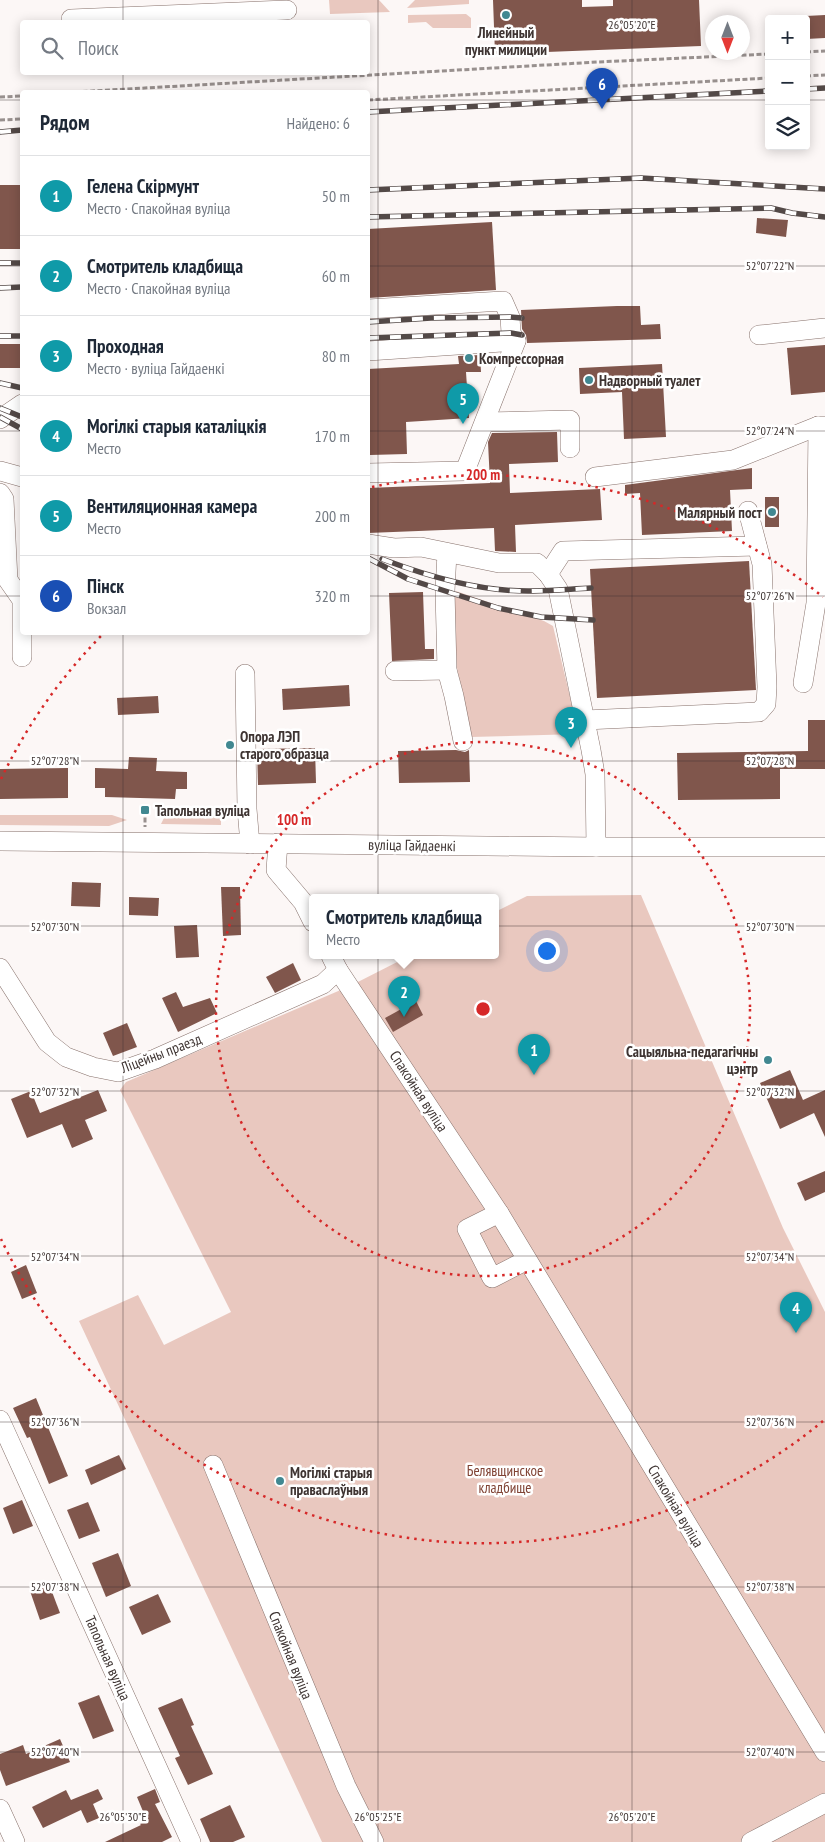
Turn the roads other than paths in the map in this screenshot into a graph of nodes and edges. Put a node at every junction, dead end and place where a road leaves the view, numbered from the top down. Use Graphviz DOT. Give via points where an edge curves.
graph roads {
  1 [pos="286,11"];
  2 [pos="174,19"];
  3 [pos="71,20"];
  4 [pos="370,309"];
  5 [pos="825,328"];
  6 [pos="759,335"];
  7 [pos="516,342"];
  8 [pos="370,351"];
  9 [pos="20,405"];
  10 [pos="0,419"];
  11 [pos="485,422"];
  12 [pos="822,426"];
  13 [pos="570,448"];
  14 [pos="0,471"];
  15 [pos="370,473"];
  16 [pos="20,476"];
  17 [pos="595,477"];
  18 [pos="0,493"];
  19 [pos="748,511"];
  20 [pos="370,544"];
  21 [pos="757,546"];
  22 [pos="448,552"];
  23 [pos="548,574"];
  24 [pos="821,579"];
  25 [pos="20,597"];
  26 [pos="22,635"];
  27 [pos="22,658"];
  28 [pos="446,670"];
  29 [pos="395,671"];
  30 [pos="245,674"];
  31 [pos="803,683"];
  32 [pos="585,720"];
  33 [pos="463,741"];
  34 [pos="0,841"];
  35 [pos="278,843"];
  36 [pos="250,844"];
  37 [pos="596,847"];
  38 [pos="825,847"];
  39 [pos="309,915"];
  40 [pos="335,963"];
  41 [pos="0,968"];
  42 [pos="499,1213"];
  43 [pos="527,1260"];
  44 [pos="0,1420"];
  45 [pos="213,1465"];
  46 [pos="825,1752"];
  47 [pos="825,1803"];
  48 [pos="0,1809"];
  49 [pos="14,1842"];
  50 [pos="192,1842"];
  51 [pos="374,1842"];
  52 [pos="751,1842"];
  1 -- 2 [label="street"];
  2 -- 3 [label="street"];
  4 -- 7 [label="street" via="503,301"];
  5 -- 6 [label="street"];
  7 -- 8 [label="street"];
  7 -- 11 [label="street"];
  9 -- 10 [label="street"];
  11 -- 13 [label="street" via="570,420"];
  11 -- 15 [label="street" via="465,471"];
  12 -- 17 [label="street" via="733,460"];
  12 -- 24 [label="street"];
  14 -- 16 [label="street"];
  18 -- 25 [label="street" via="4,499 8,580"];
  19 -- 21 [label="street"];
  20 -- 22 [label="street"];
  21 -- 23 [label="street" via="564,551"];
  21 -- 32 [label="street" via="762,564 768,687 766,704 759,712"];
  22 -- 23 [label="street" via="499,563 537,563"];
  22 -- 28 [label="street" via="444,592"];
  23 -- 32 [label="street" via="558,589"];
  24 -- 31 [label="street"];
  26 -- 27 [label="street"];
  28 -- 29 [label="street"];
  28 -- 33 [label="street"];
  30 -- 36 [label="street"];
  32 -- 37 [label="street" via="595,774"];
  34 -- 36 [label="street, вуліца Гайдаенкі"];
  35 -- 36 [label="street, вуліца Гайдаенкі"];
  35 -- 37 [label="street, вуліца Гайдаенкі"];
  35 -- 39 [label="street" via="276,870"];
  37 -- 38 [label="street, вуліца Гайдаенкі"];
  40 -- 41 [label="street, Ліцейны праезд" via="323,984 155,1059 118,1072 66,1057 47,1042"];
  40 -- 42 [label="street, Спакойная вуліца"];
  42 -- 43 [label="street, Спакойная вуліца"];
  42 -- 43 [label="street" via="467,1229 492,1278"];
  43 -- 46 [label="street, Спакойная вуліца"];
  44 -- 50 [label="street, Тапольная вуліца"];
  45 -- 51 [label="street, Спакойная вуліца" via="346,1786"];
  47 -- 52 [label="street"];
  48 -- 49 [label="street"];
}
